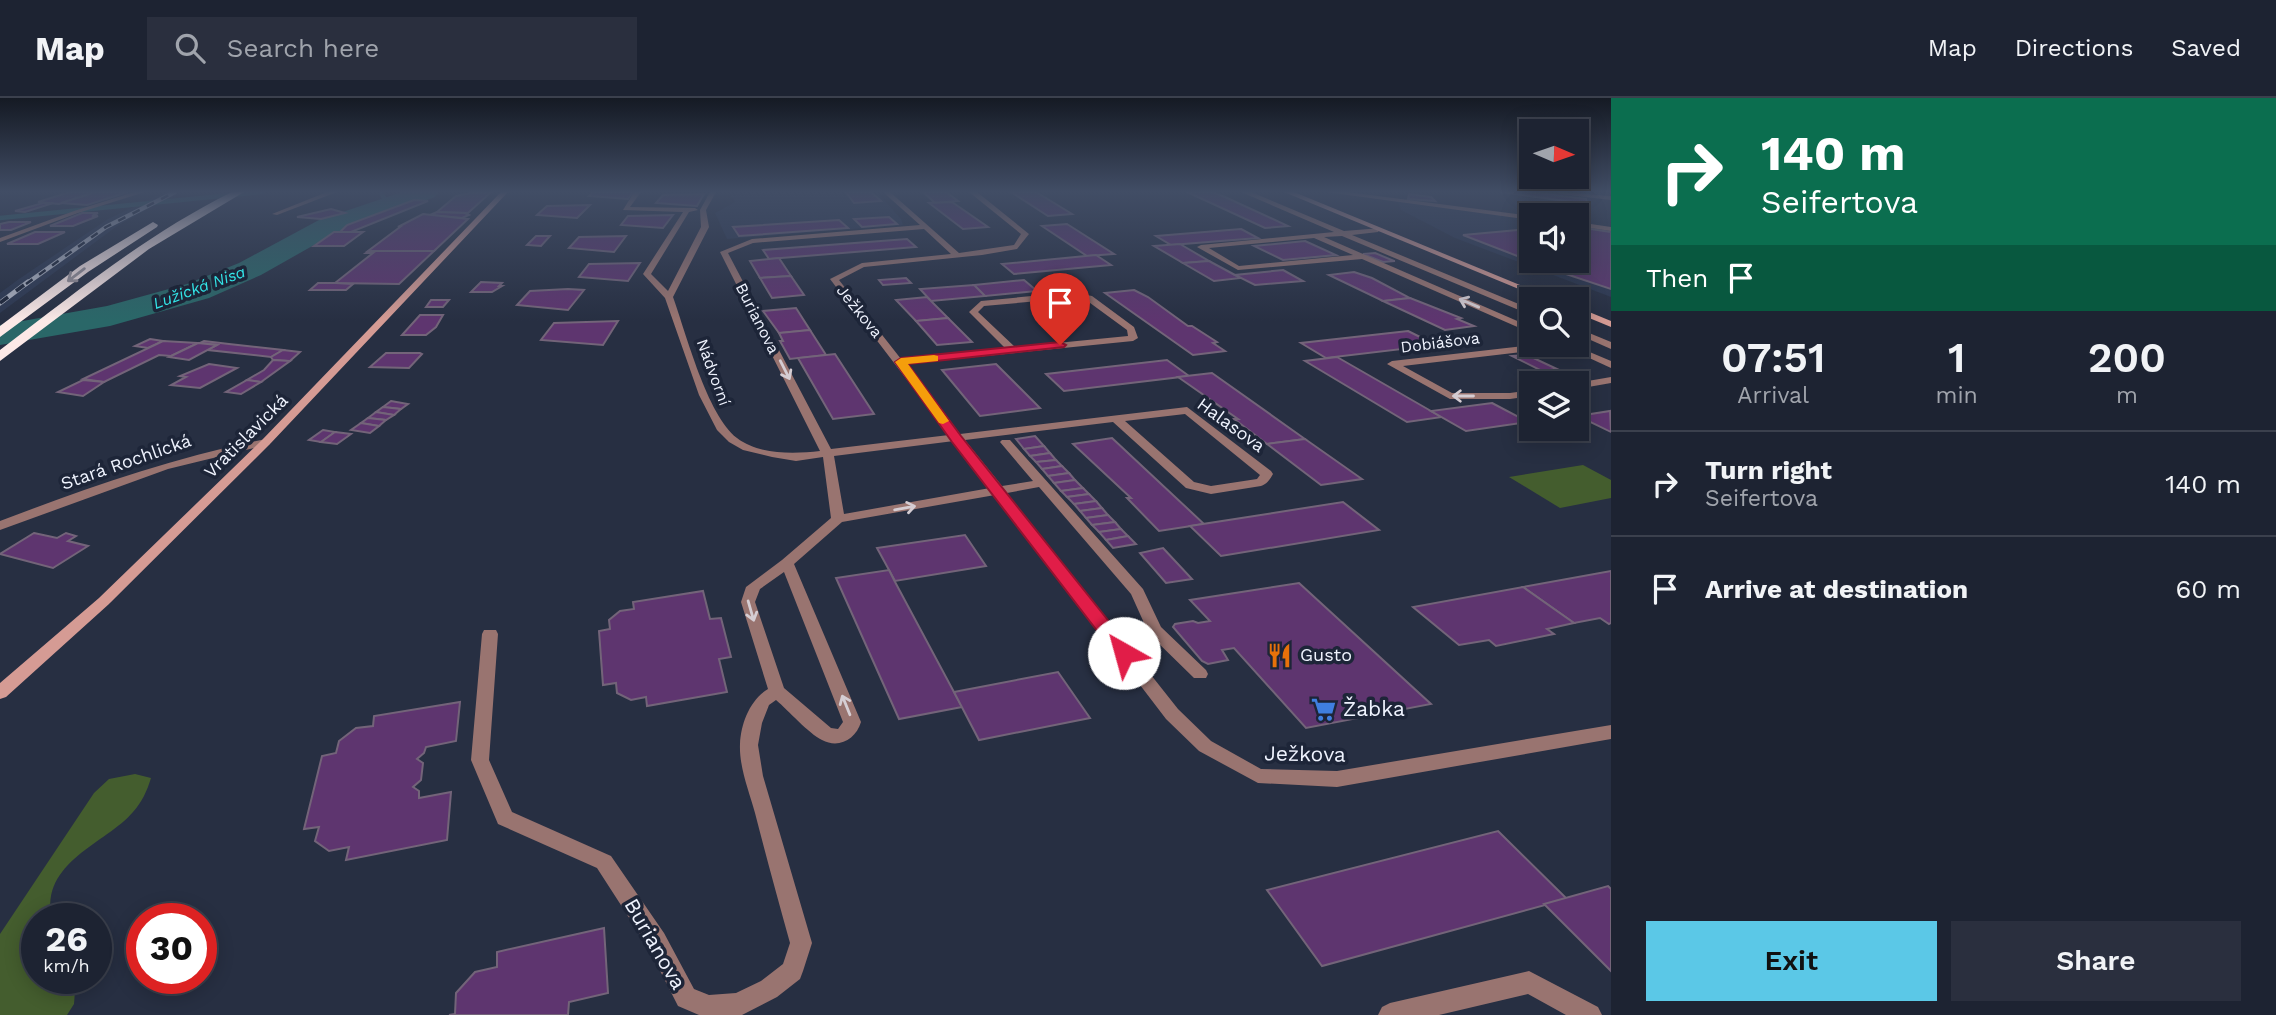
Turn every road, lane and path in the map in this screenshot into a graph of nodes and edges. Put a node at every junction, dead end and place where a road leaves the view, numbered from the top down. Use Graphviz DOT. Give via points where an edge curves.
graph roads {
  1 [pos="135,235"];
  2 [pos="162,235"];
  3 [pos="465,235"];
  4 [pos="672,235"];
  5 [pos="701,235"];
  6 [pos="829,235"];
  7 [pos="935,235"];
  8 [pos="1025,235"];
  9 [pos="1330,235"];
  10 [pos="1342,235"];
  11 [pos="1390,235"];
  12 [pos="1315,236"];
  13 [pos="957,255"];
  14 [pos="1362,257"];
  15 [pos="1520,287"];
  16 [pos="668,297"];
  17 [pos="1519,307"];
  18 [pos="1589,315"];
  19 [pos="1611,324"];
  20 [pos="1519,325"];
  21 [pos="0,333"];
  22 [pos="1589,336"];
  23 [pos="1611,346"];
  24 [pos="1519,349"];
  25 [pos="1012,350"];
  26 [pos="1589,355"];
  27 [pos="0,357"];
  28 [pos="901,362"];
  29 [pos="1611,365"];
  30 [pos="1611,380"];
  31 [pos="1589,384"];
  32 [pos="1519,395"];
  33 [pos="1116,419"];
  34 [pos="956,439"];
  35 [pos="266,442"];
  36 [pos="1006,442"];
  37 [pos="828,454"];
  38 [pos="1042,483"];
  39 [pos="998,492"];
  40 [pos="838,519"];
  41 [pos="0,526"];
  42 [pos="787,563"];
  43 [pos="489,634"];
  44 [pos="1199,674"];
  45 [pos="777,691"];
  46 [pos="0,693"];
  47 [pos="1611,732"];
  48 [pos="1390,1015"];
  49 [pos="1590,1015"];
  1 -- 21 [label="highway, one-way"];
  2 -- 27 [label="highway"];
  3 -- 35 [label="street, Vratislavická"];
  4 -- 16 [label="street, Nádvorní" via="647,274"];
  5 -- 16 [label="street"];
  6 -- 37 [label="street, Burianova, one-way" via="752,241 724,251"];
  7 -- 13 [label="street"];
  8 -- 13 [label="street, Ježkova" via="1017,247"];
  9 -- 12 [label="street, Dobiášova"];
  10 -- 17 [label="street"];
  11 -- 15 [label="street, Dobiášova"];
  12 -- 14 [label="street, Dobiášova"];
  12 -- 14 [label="street, Dobiášova" via="1201,247 1238,268"];
  13 -- 28 [label="street, Ježkova" via="862,265 834,279"];
  20 -- 14 [label="street, Dobiášova, one-way"];
  16 -- 37 [label="street, Nádvorní" via="714,419 733,440 796,457"];
  18 -- 19 [label="street"];
  22 -- 23 [label="street"];
  32 -- 24 [label="street, Dobiášova, one-way" via="1450,396 1392,364"];
  25 -- 25 [label="street" via="1119,340 1133,338 1131,329 1088,298 1073,295 981,304 973,312"];
  25 -- 28 [label="street"];
  26 -- 29 [label="street"];
  28 -- 34 [label="street, Ježkova"];
  30 -- 31 [label="street"];
  33 -- 33 [label="street, Halasova" via="1187,410 1268,474 1261,482 1211,490 1190,485"];
  33 -- 34 [label="street, Halasova"];
  34 -- 37 [label="street"];
  34 -- 39 [label="street, Ježkova"];
  35 -- 41 [label="street, Stará Rochlická" via="141,472"];
  35 -- 46 [label="street, Vratislavická" via="104,601"];
  36 -- 38 [label="street"];
  37 -- 40 [label="street, Burianova"];
  38 -- 39 [label="street"];
  38 -- 44 [label="street" via="1138,592 1154,630"];
  40 -- 39 [label="street, one-way"];
  39 -- 47 [label="street, Ježkova" via="1171,714 1205,746 1258,776 1338,779"];
  40 -- 42 [label="street"];
  42 -- 45 [label="street, one-way" via="748,594"];
  45 -- 42 [label="street, one-way" via="827,735 842,736 850,729 852,722"];
  43 -- 45 [label="street, Burianova" via="480,760 505,818 604,862 656,940 686,998 709,1007 738,1005 769,989 792,971 801,943 749,745 762,701"];
  48 -- 49 [label="street" via="1529,982"];
}
